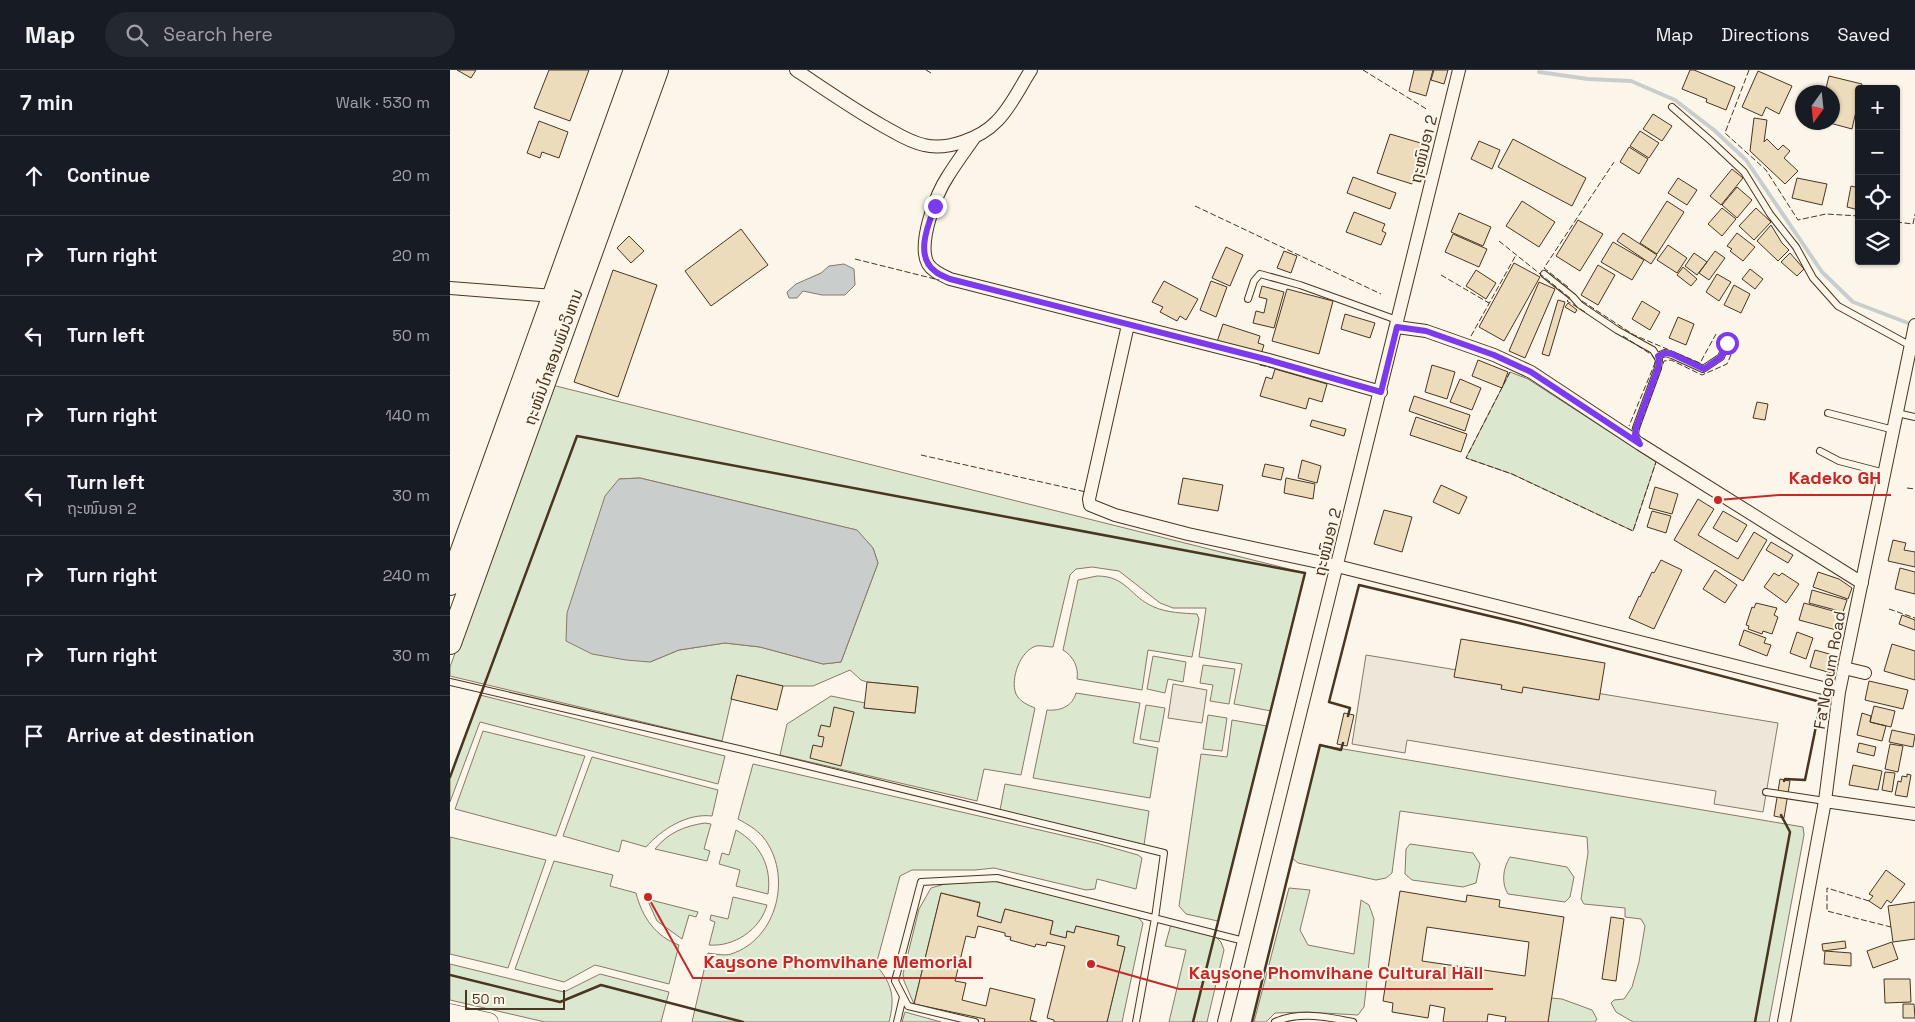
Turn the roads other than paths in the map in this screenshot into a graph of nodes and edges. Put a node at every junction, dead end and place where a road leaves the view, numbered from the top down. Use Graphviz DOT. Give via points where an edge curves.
graph roads {
  1 [pos="636,70"];
  2 [pos="657,70"];
  3 [pos="796,70"];
  4 [pos="1031,70"];
  5 [pos="1459,70"];
  6 [pos="1672,107"];
  7 [pos="974,138"];
  8 [pos="1544,274"];
  9 [pos="450,288"];
  10 [pos="554,296"];
  11 [pos="1248,299"];
  12 [pos="1398,324"];
  13 [pos="1128,325"];
  14 [pos="1915,325"];
  15 [pos="1727,343"];
  16 [pos="1912,346"];
  17 [pos="1658,356"];
  18 [pos="1381,392"];
  19 [pos="1828,413"];
  20 [pos="1897,413"];
  21 [pos="1915,418"];
  22 [pos="1894,430"];
  23 [pos="1640,444"];
  24 [pos="1820,451"];
  25 [pos="1885,473"];
  26 [pos="1337,566"];
  27 [pos="1862,583"];
  28 [pos="450,584"];
  29 [pos="450,643"];
  30 [pos="1844,668"];
  31 [pos="1865,673"];
  32 [pos="450,682"];
  33 [pos="1839,692"];
  34 [pos="1766,792"];
  35 [pos="1824,801"];
  36 [pos="1915,814"];
  37 [pos="1156,918"];
  38 [pos="1244,941"];
  39 [pos="903,997"];
  40 [pos="450,1013"];
  41 [pos="489,1022"];
  42 [pos="897,1022"];
  43 [pos="975,1022"];
  44 [pos="1136,1022"];
  45 [pos="1224,1022"];
  46 [pos="1276,1022"];
  47 [pos="1353,1022"];
  48 [pos="1784,1022"];
  1 -- 10 [label="highway, ຖະໜົນໄກສອນພົມວິຫານ"];
  2 -- 29 [label="highway, ຖະໜົນໄກສອນພົມວິຫານ"];
  3 -- 7 [label="street" via="910,141 938,146"];
  4 -- 7 [label="street" via="1006,112"];
  5 -- 12 [label="street, ຖະໜົນອາ 2"];
  6 -- 16 [label="lane" via="1744,172 1770,214 1796,247 1813,278 1838,306"];
  7 -- 13 [label="street" via="947,177 928,228 925,255 934,271 950,279"];
  8 -- 17 [label="lane" via="1580,305"];
  9 -- 10 [label="street"];
  10 -- 28 [label="highway, ຖະໜົນໄກສອນພົມວິຫານ"];
  11 -- 12 [label="lane" via="1260,274 1300,285"];
  12 -- 18 [label="street, ຖະໜົນອາ 2"];
  12 -- 23 [label="street" via="1494,355 1531,372"];
  13 -- 18 [label="street"];
  13 -- 26 [label="street" via="1091,487 1090,504 1115,515 1188,534"];
  14 -- 16 [label="street, Fa Ngoum Road"];
  15 -- 17 [label="lane" via="1721,357 1704,369 1672,354"];
  16 -- 20 [label="street, Fa Ngoum Road"];
  17 -- 23 [label="lane" via="1658,368 1636,428"];
  18 -- 26 [label="street, ຖະໜົນອາ 2"];
  19 -- 22 [label="lane"];
  20 -- 21 [label="lane"];
  20 -- 22 [label="street, Fa Ngoum Road"];
  22 -- 25 [label="street, Fa Ngoum Road"];
  23 -- 27 [label="street"];
  24 -- 25 [label="lane" via="1839,461"];
  25 -- 27 [label="street, Fa Ngoum Road"];
  26 -- 33 [label="street"];
  26 -- 38 [label="street, ຖະໜົນອາ 2"];
  27 -- 30 [label="street, Fa Ngoum Road"];
  30 -- 31 [label="street"];
  30 -- 33 [label="street, Fa Ngoum Road"];
  32 -- 37 [label="lane" via="1164,853"];
  33 -- 35 [label="street, Fa Ngoum Road"];
  34 -- 35 [label="lane"];
  35 -- 36 [label="street"];
  35 -- 48 [label="street, Fa Ngoum Road"];
  37 -- 38 [label="lane"];
  37 -- 39 [label="lane" via="997,878 921,882 895,981"];
  37 -- 44 [label="lane"];
  38 -- 45 [label="street, ຖະໜົນອາ 2"];
  39 -- 42 [label="lane"];
  39 -- 43 [label="lane" via="908,1006"];
  40 -- 41 [label="street"];
  46 -- 47 [label="lane" via="1326,1017"];
}
